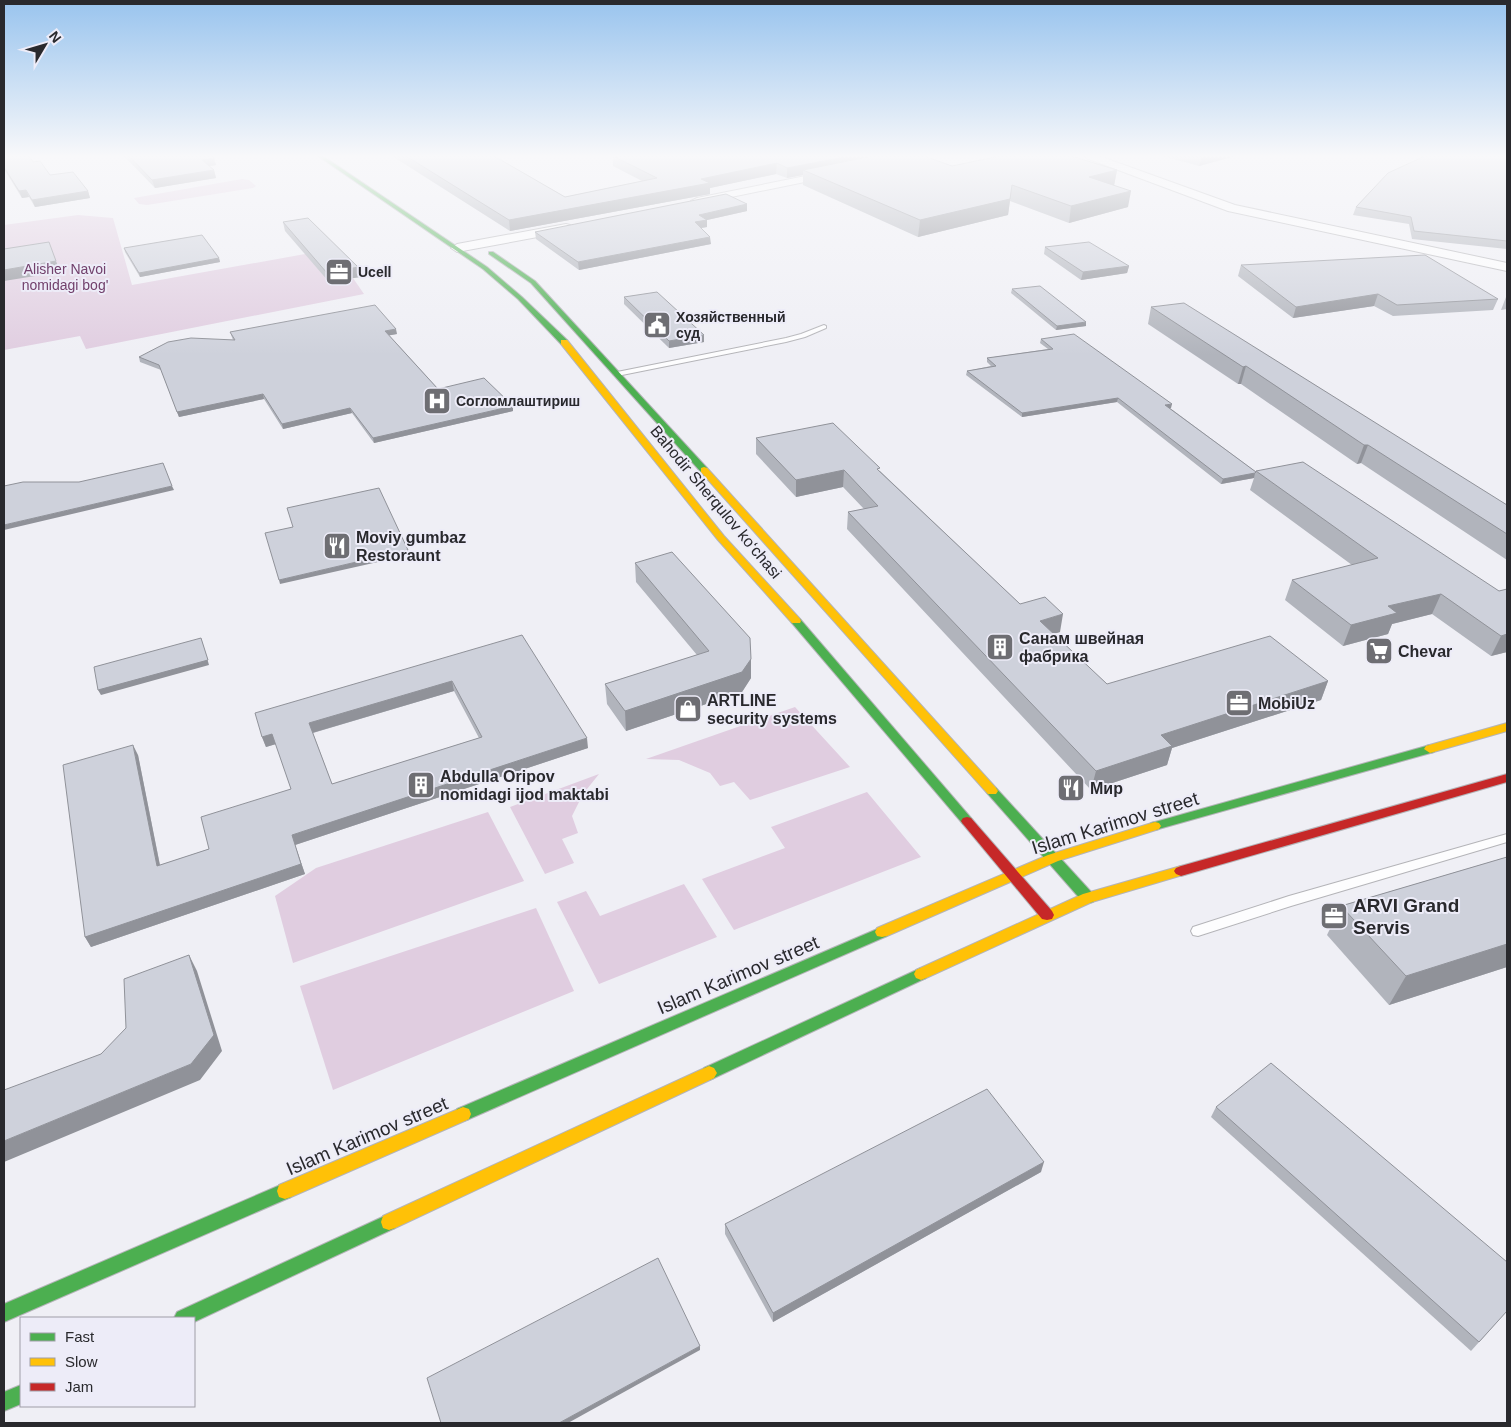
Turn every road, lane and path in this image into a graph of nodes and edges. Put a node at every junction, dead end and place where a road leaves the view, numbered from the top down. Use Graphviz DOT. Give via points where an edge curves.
graph roads {
  1 [pos="419,223"];
  2 [pos="1300,223"];
  3 [pos="576,226"];
  4 [pos="451,231"];
  5 [pos="436,234"];
  6 [pos="465,235"];
  7 [pos="478,244"];
  8 [pos="457,248"];
  9 [pos="1507,267"];
  10 [pos="824,326"];
  11 [pos="617,374"];
  12 [pos="1507,728"];
  13 [pos="1507,778"];
  14 [pos="1507,838"];
  15 [pos="1053,858"];
  16 [pos="1013,874"];
  17 [pos="1088,898"];
  18 [pos="1047,914"];
  19 [pos="1198,931"];
  20 [pos="4,1313"];
  21 [pos="185,1317"];
  22 [pos="20,1394"];
  23 [pos="4,1402"];
  1 -- 5 [label="main road, Bahodir Sherqulov ko‘chasi"];
  2 -- 9 [label="street"];
  3 -- 7 [label="street"];
  4 -- 5 [label="main road"];
  5 -- 8 [label="main road, Bahodir Sherqulov ko‘chasi"];
  6 -- 7 [label="main road, Bahodir Sherqulov ko‘chasi"];
  7 -- 8 [label="street"];
  7 -- 11 [label="main road, Bahodir Sherqulov ko‘chasi" via="533,282"];
  8 -- 16 [label="main road, Bahodir Sherqulov ko‘chasi" via="520,298 562,341 721,538 834,663"];
  10 -- 11 [label="lane" via="786,340"];
  11 -- 15 [label="main road, Bahodir Sherqulov ko‘chasi"];
  12 -- 15 [label="main road, Islam Karimov street"];
  13 -- 17 [label="main road"];
  14 -- 19 [label="lane" via="1289,901"];
  15 -- 16 [label="main road, Islam Karimov street"];
  15 -- 17 [label="main road, Bahodir Sherqulov ko‘chasi"];
  16 -- 18 [label="main road, Bahodir Sherqulov ko‘chasi"];
  16 -- 20 [label="main road, Islam Karimov street"];
  17 -- 18 [label="main road"];
  18 -- 21 [label="main road"];
  22 -- 23 [label="main road"];
}
